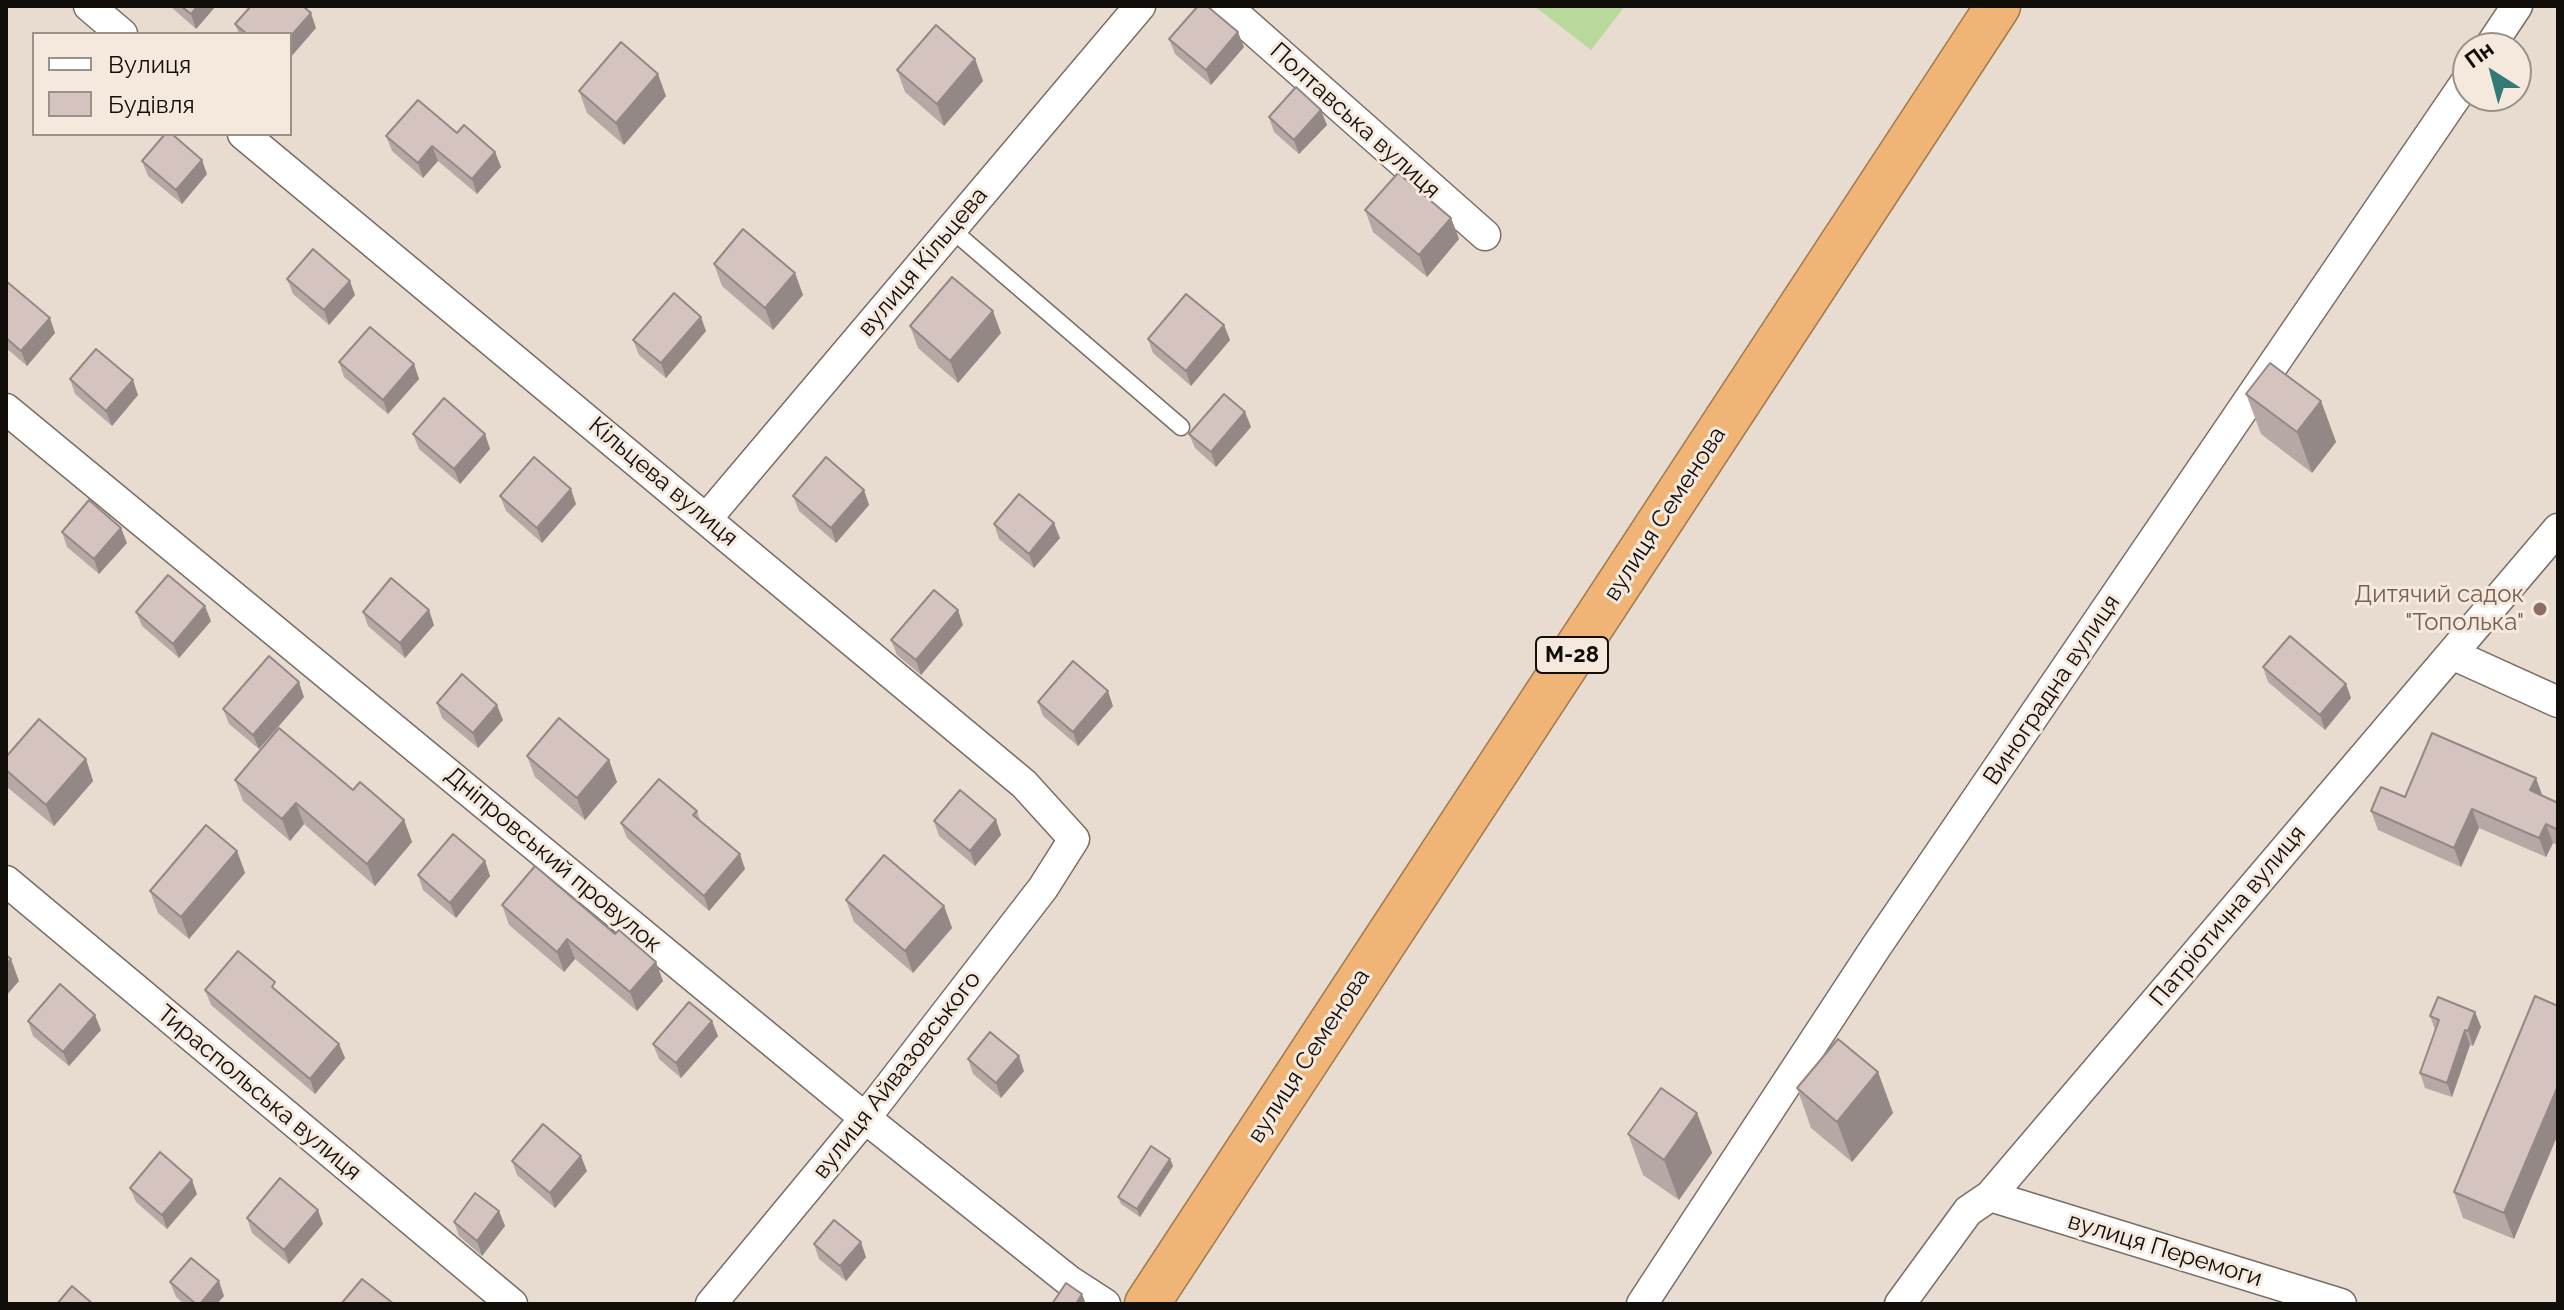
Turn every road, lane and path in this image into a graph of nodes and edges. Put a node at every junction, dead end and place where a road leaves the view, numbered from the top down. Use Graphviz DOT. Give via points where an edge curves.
graph roads {
  1 [pos="89,6"];
  2 [pos="1140,6"];
  3 [pos="1226,6"];
  4 [pos="1998,6"];
  5 [pos="2517,6"];
  6 [pos="120,32"];
  7 [pos="2500,32"];
  8 [pos="2452,102"];
  9 [pos="245,136"];
  10 [pos="951,229"];
  11 [pos="1485,235"];
  12 [pos="6,409"];
  13 [pos="1181,427"];
  14 [pos="707,518"];
  15 [pos="2558,529"];
  16 [pos="2452,654"];
  17 [pos="2558,702"];
  18 [pos="1074,839"];
  19 [pos="6,881"];
  20 [pos="865,1118"];
  21 [pos="1990,1196"];
  22 [pos="512,1304"];
  23 [pos="711,1304"];
  24 [pos="1105,1304"];
  25 [pos="1147,1304"];
  26 [pos="1642,1304"];
  27 [pos="1900,1304"];
  28 [pos="2341,1304"];
  1 -- 6 [label="street"];
  2 -- 10 [label="street, вулиця Кільцева"];
  3 -- 11 [label="street, Полтавська вулиця"];
  4 -- 25 [label="highway, вулиця Семенова / М-28"];
  5 -- 7 [label="street"];
  8 -- 26 [label="street, Виноградна вулиця" via="1876,947"];
  9 -- 14 [label="street, Кільцева вулиця"];
  10 -- 13 [label="lane"];
  10 -- 14 [label="street, вулиця Кільцева"];
  12 -- 20 [label="street, Дніпровський провулок"];
  14 -- 18 [label="street, Кільцева вулиця" via="1024,784"];
  15 -- 16 [label="street, Патріотична вулиця"];
  16 -- 17 [label="street"];
  16 -- 21 [label="street, Патріотична вулиця"];
  18 -- 20 [label="street, вулиця Айвазовського" via="1043,888"];
  19 -- 22 [label="street, Тираспольська вулиця"];
  20 -- 23 [label="street, вулиця Айвазовського"];
  20 -- 24 [label="street, Дніпровський провулок"];
  21 -- 27 [label="street, Патріотична вулиця" via="1968,1211"];
  21 -- 28 [label="street, вулиця Перемоги"];
}
